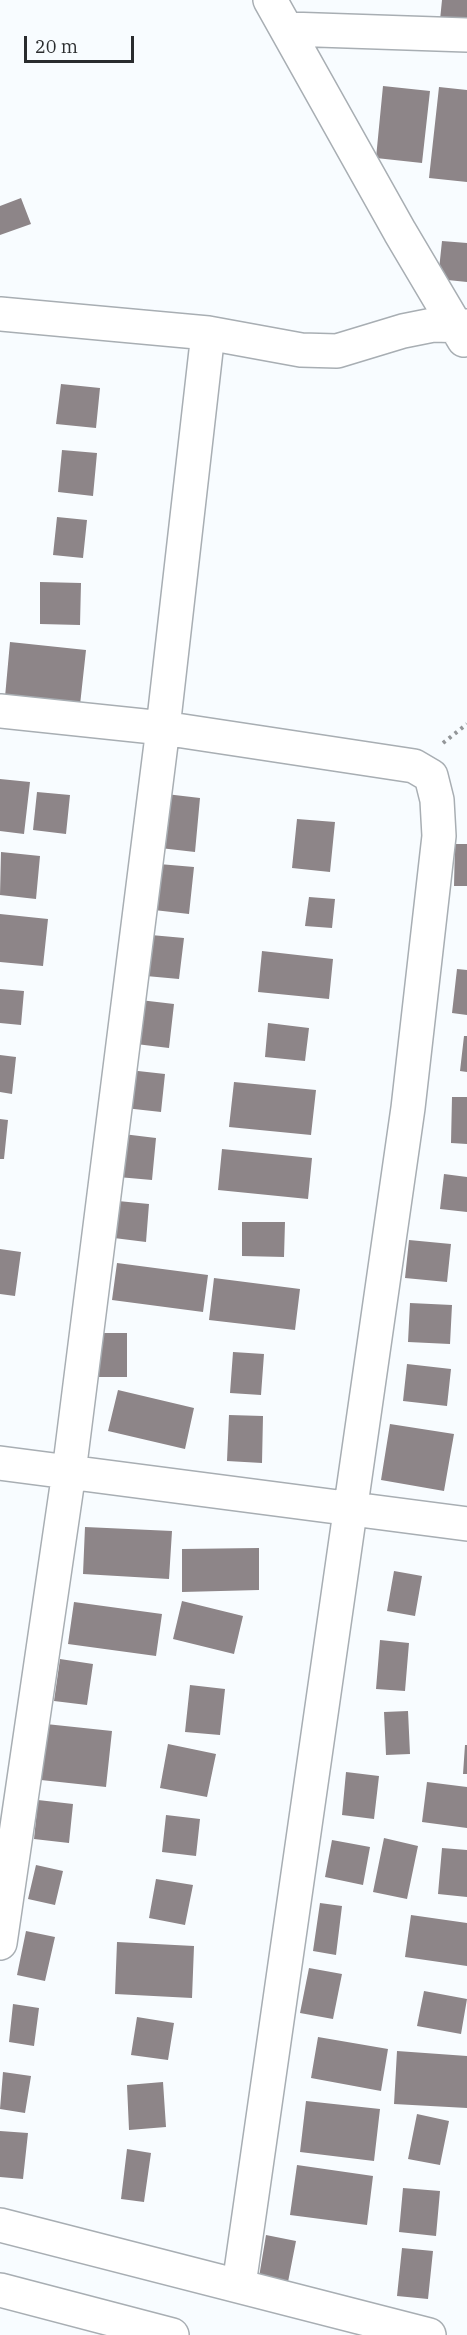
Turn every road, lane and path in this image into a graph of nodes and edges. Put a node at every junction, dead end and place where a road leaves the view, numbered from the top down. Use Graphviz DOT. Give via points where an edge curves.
graph roads {
  1 [pos="270,0"];
  2 [pos="288,29"];
  3 [pos="467,35"];
  4 [pos="0,314"];
  5 [pos="463,332"];
  6 [pos="208,333"];
  7 [pos="0,711"];
  8 [pos="163,728"];
  9 [pos="0,1463"];
  10 [pos="69,1472"];
  11 [pos="352,1509"];
  12 [pos="467,1524"];
  13 [pos="0,1943"];
  14 [pos="0,2225"];
  15 [pos="239,2285"];
  16 [pos="0,2290"];
  17 [pos="172,2335"];
  18 [pos="429,2335"];
  1 -- 2 [label="street"];
  2 -- 3 [label="street"];
  2 -- 5 [label="street"];
  4 -- 6 [label="street"];
  5 -- 6 [label="street" via="433,325 337,351 301,350"];
  6 -- 8 [label="street"];
  7 -- 8 [label="street"];
  8 -- 10 [label="street"];
  8 -- 11 [label="street" via="414,766 431,776 437,800 439,836 408,1108"];
  9 -- 10 [label="street"];
  10 -- 11 [label="street"];
  10 -- 13 [label="street"];
  11 -- 12 [label="street"];
  11 -- 15 [label="street"];
  14 -- 15 [label="street"];
  15 -- 18 [label="street"];
  16 -- 17 [label="street"];
}
